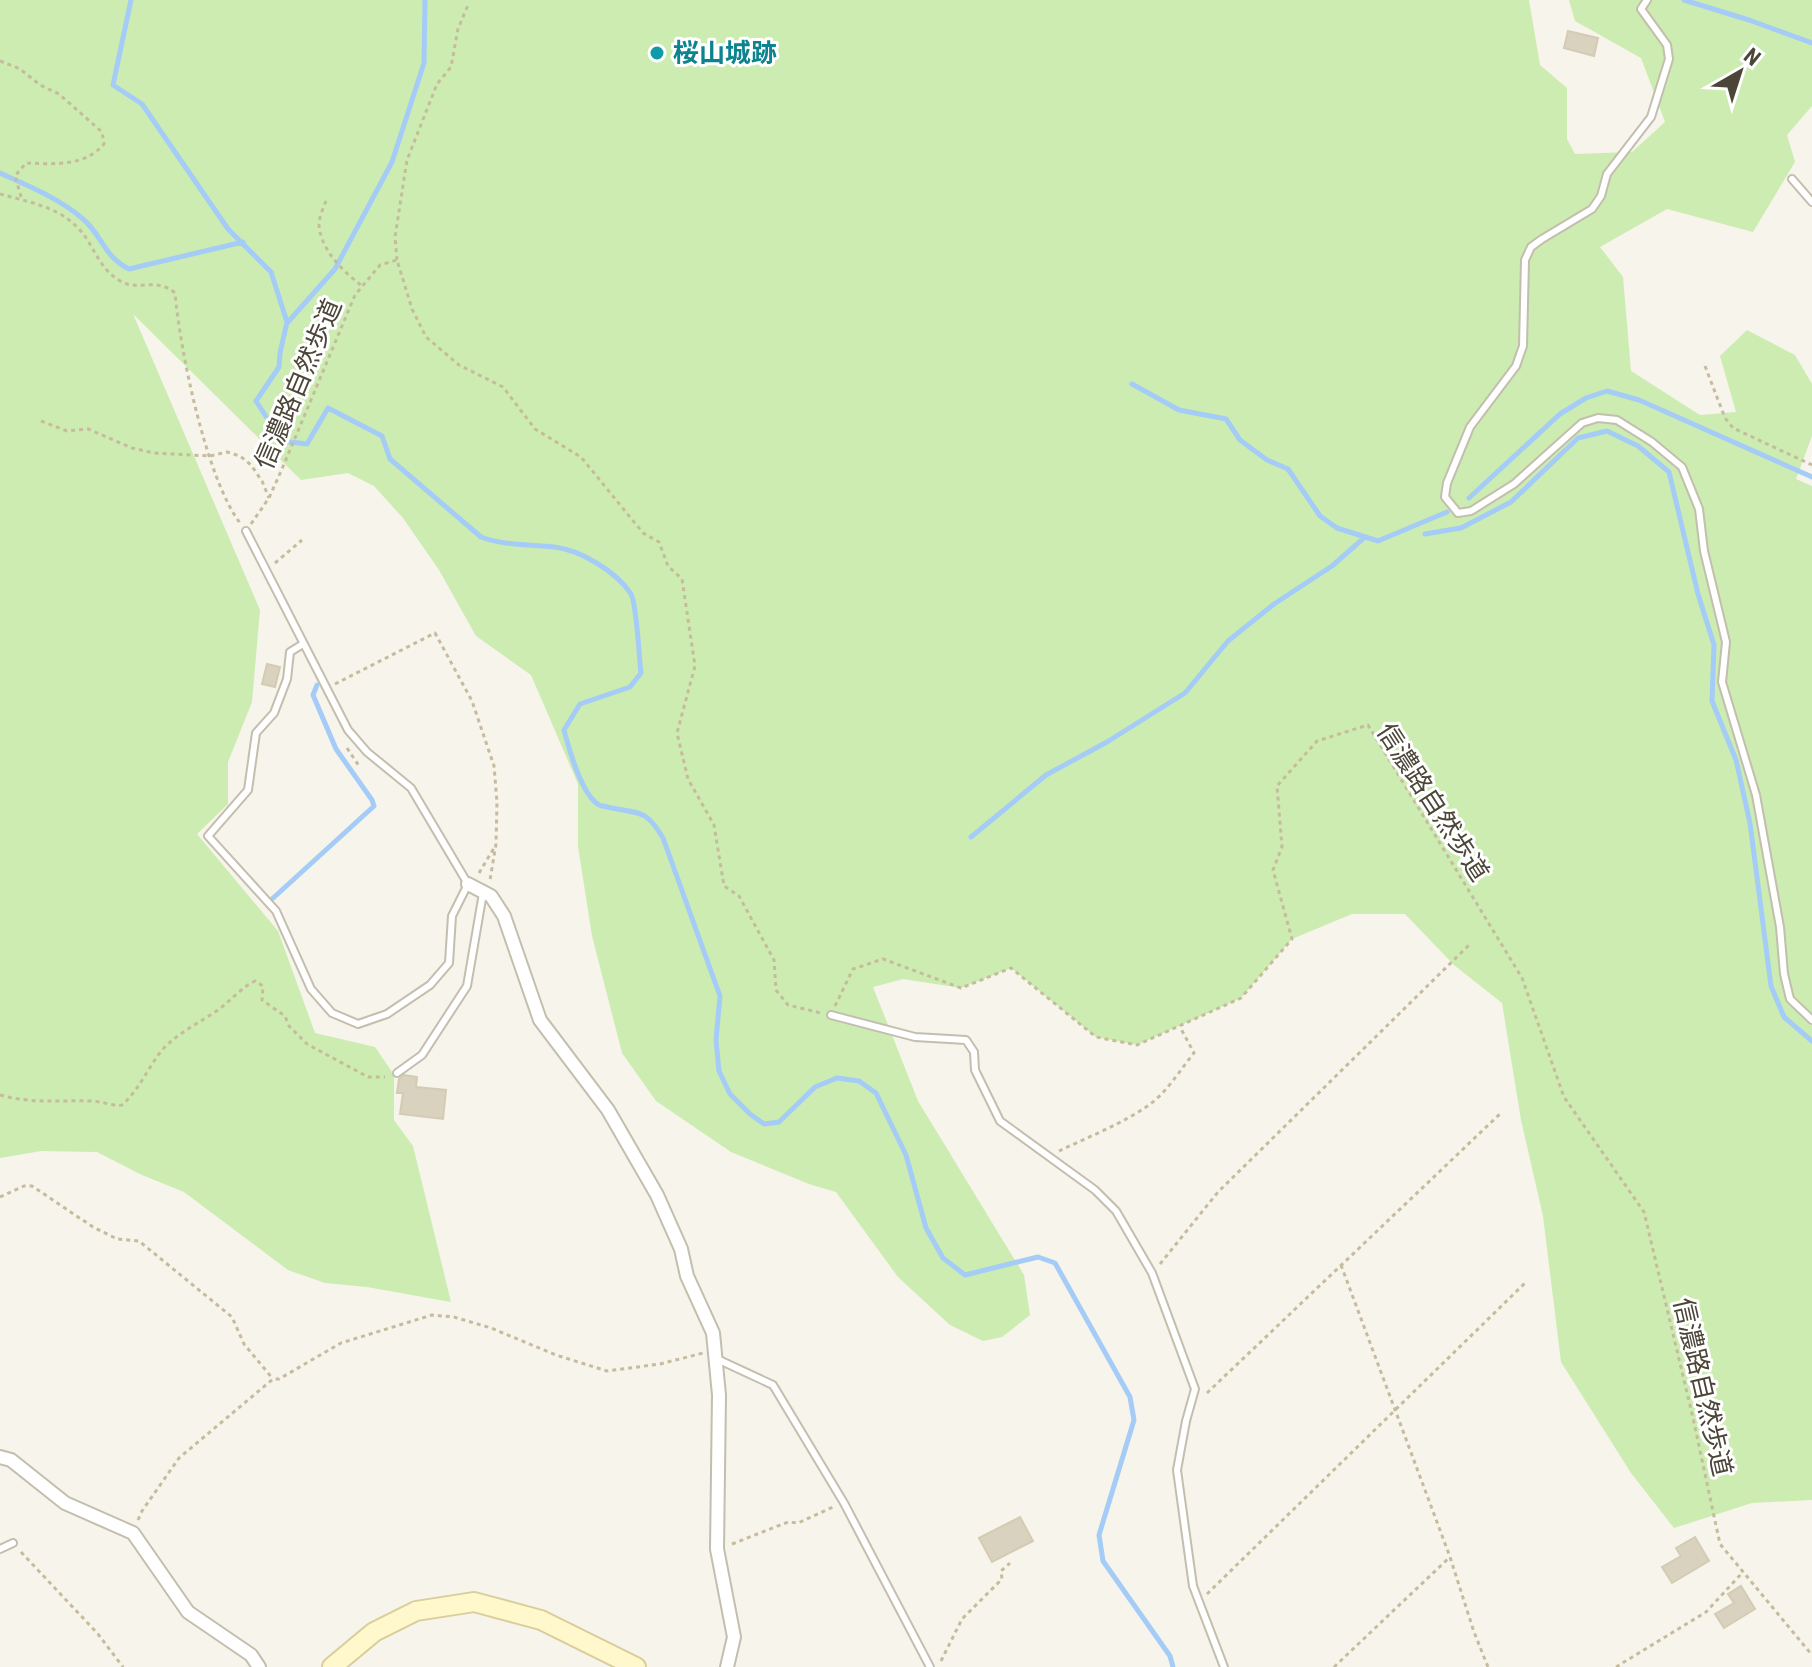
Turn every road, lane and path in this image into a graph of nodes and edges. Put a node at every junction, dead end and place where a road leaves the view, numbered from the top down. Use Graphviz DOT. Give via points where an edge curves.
graph roads {
  1 [pos="1647,0"];
  2 [pos="468,5"];
  3 [pos="0,61"];
  4 [pos="1792,179"];
  5 [pos="0,194"];
  6 [pos="22,200"];
  7 [pos="326,201"];
  8 [pos="1812,202"];
  9 [pos="397,260"];
  10 [pos="362,286"];
  11 [pos="1705,366"];
  12 [pos="41,421"];
  13 [pos="210,456"];
  14 [pos="1812,465"];
  15 [pos="269,498"];
  16 [pos="246,531"];
  17 [pos="302,540"];
  18 [pos="266,570"];
  19 [pos="303,644"];
  20 [pos="326,688"];
  21 [pos="496,844"];
  22 [pos="468,884"];
  23 [pos="487,894"];
  24 [pos="1470,944"];
  25 [pos="831,1015"];
  26 [pos="1812,1020"];
  27 [pos="1180,1026"];
  28 [pos="397,1073"];
  29 [pos="0,1095"];
  30 [pos="1502,1112"];
  31 [pos="1048,1156"];
  32 [pos="0,1197"];
  33 [pos="1341,1265"];
  34 [pos="1152,1273"];
  35 [pos="1525,1283"];
  36 [pos="715,1354"];
  37 [pos="273,1379"];
  38 [pos="1192,1399"];
  39 [pos="1395,1410"];
  40 [pos="0,1457"];
  41 [pos="844,1503"];
  42 [pos="133,1533"];
  43 [pos="13,1543"];
  44 [pos="0,1549"];
  45 [pos="717,1549"];
  46 [pos="1450,1557"];
  47 [pos="1010,1563"];
  48 [pos="1743,1572"];
  49 [pos="1199,1602"];
  50 [pos="1812,1655"];
  51 [pos="123,1667"];
  52 [pos="259,1667"];
  53 [pos="332,1667"];
  54 [pos="636,1667"];
  55 [pos="727,1667"];
  56 [pos="933,1667"];
  57 [pos="1224,1667"];
  58 [pos="1334,1667"];
  59 [pos="1488,1667"];
  60 [pos="1616,1667"];
  1 -- 26 [label="lane" via="1641,9 1667,45 1669,59 1651,117 1607,174 1592,209 1531,247 1525,260 1523,346 1516,366 1470,427 1445,497 1458,513 1471,511 1514,484 1582,423 1598,418 1617,420 1682,467 1699,509 1726,642 1722,682 1756,795 1784,974 1790,999"];
  2 -- 9 [label="path" via="451,67 437,84 407,160 395,237"];
  3 -- 6 [label="path" via="59,94 102,132 104,144 97,153 67,162 26,163 15,176"];
  4 -- 8 [label="lane"];
  5 -- 6 [label="path"];
  6 -- 13 [label="path" via="77,226 97,260 124,283 166,285 175,293 199,424"];
  7 -- 10 [label="path" via="319,225 326,245"];
  9 -- 10 [label="path, 信濃路自然歩道" via="380,265"];
  9 -- 25 [label="path" via="426,337 459,365 503,387 535,429 581,457 643,533 659,542 668,566 682,579 695,666 677,733 688,779 714,825 724,886 739,896 774,960 776,990 788,1005"];
  10 -- 15 [label="path, 信濃路自然歩道"];
  11 -- 14 [label="path" via="1733,428"];
  12 -- 13 [label="path" via="67,431 88,429 154,453"];
  13 -- 15 [label="path" via="240,456"];
  13 -- 16 [label="path" via="230,510"];
  15 -- 16 [label="path, 信濃路自然歩道"];
  16 -- 18 [label="lane"];
  17 -- 18 [label="path"];
  18 -- 19 [label="lane"];
  19 -- 20 [label="lane"];
  19 -- 22 [label="lane" via="290,652 274,713 256,733 248,790 208,836 276,911 311,989 332,1013 358,1024 387,1014 430,985 449,963 452,916"];
  20 -- 21 [label="path" via="435,633 472,701 494,766"];
  20 -- 22 [label="lane" via="348,730 411,788"];
  21 -- 22 [label="path"];
  21 -- 23 [label="path"];
  22 -- 23 [label="street"];
  23 -- 28 [label="lane" via="467,986 422,1055"];
  23 -- 36 [label="street" via="504,916 540,1020 608,1110 657,1195 713,1333"];
  24 -- 34 [label="path" via="1218,1192"];
  25 -- 27 [label="path, 信濃路自然歩道" via="853,969 883,959 961,988 1011,968 1096,1037 1137,1045"];
  25 -- 31 [label="lane" via="915,1037 966,1040 1000,1121"];
  27 -- 31 [label="path" via="1194,1053 1149,1105"];
  27 -- 48 [label="path, 信濃路自然歩道" via="1241,998 1292,939 1273,870 1282,847 1277,786 1317,741 1368,725 1522,978 1564,1097 1644,1212 1720,1544"];
  28 -- 29 [label="path" via="368,1077 307,1044 285,1016 262,1000 263,986 255,981 163,1050 122,1105 94,1100 27,1102"];
  30 -- 33 [label="path"];
  31 -- 34 [label="lane" via="1116,1211"];
  32 -- 37 [label="path" via="32,1186 105,1233 139,1241 232,1317 244,1344"];
  33 -- 38 [label="path" via="1208,1392"];
  33 -- 39 [label="path"];
  34 -- 38 [label="lane" via="1195,1389"];
  35 -- 39 [label="path"];
  36 -- 37 [label="path" via="607,1371 491,1328 432,1315 341,1343"];
  36 -- 41 [label="lane" via="773,1385"];
  36 -- 45 [label="street"];
  37 -- 42 [label="path" via="179,1458"];
  38 -- 49 [label="lane" via="1177,1470"];
  39 -- 46 [label="path"];
  39 -- 49 [label="path"];
  40 -- 42 [label="street" via="65,1503"];
  41 -- 45 [label="path"];
  41 -- 56 [label="lane"];
  42 -- 52 [label="street" via="188,1612 251,1655"];
  43 -- 44 [label="lane"];
  43 -- 51 [label="path"];
  45 -- 55 [label="street" via="734,1637"];
  46 -- 58 [label="path"];
  46 -- 59 [label="path"];
  47 -- 56 [label="path" via="1001,1571 1002,1579 962,1619 944,1658"];
  48 -- 50 [label="path, 信濃路自然歩道"];
  48 -- 60 [label="path" via="1706,1612"];
  49 -- 57 [label="lane"];
  53 -- 54 [label="street" via="374,1632 416,1611 474,1602 541,1620"];
}
